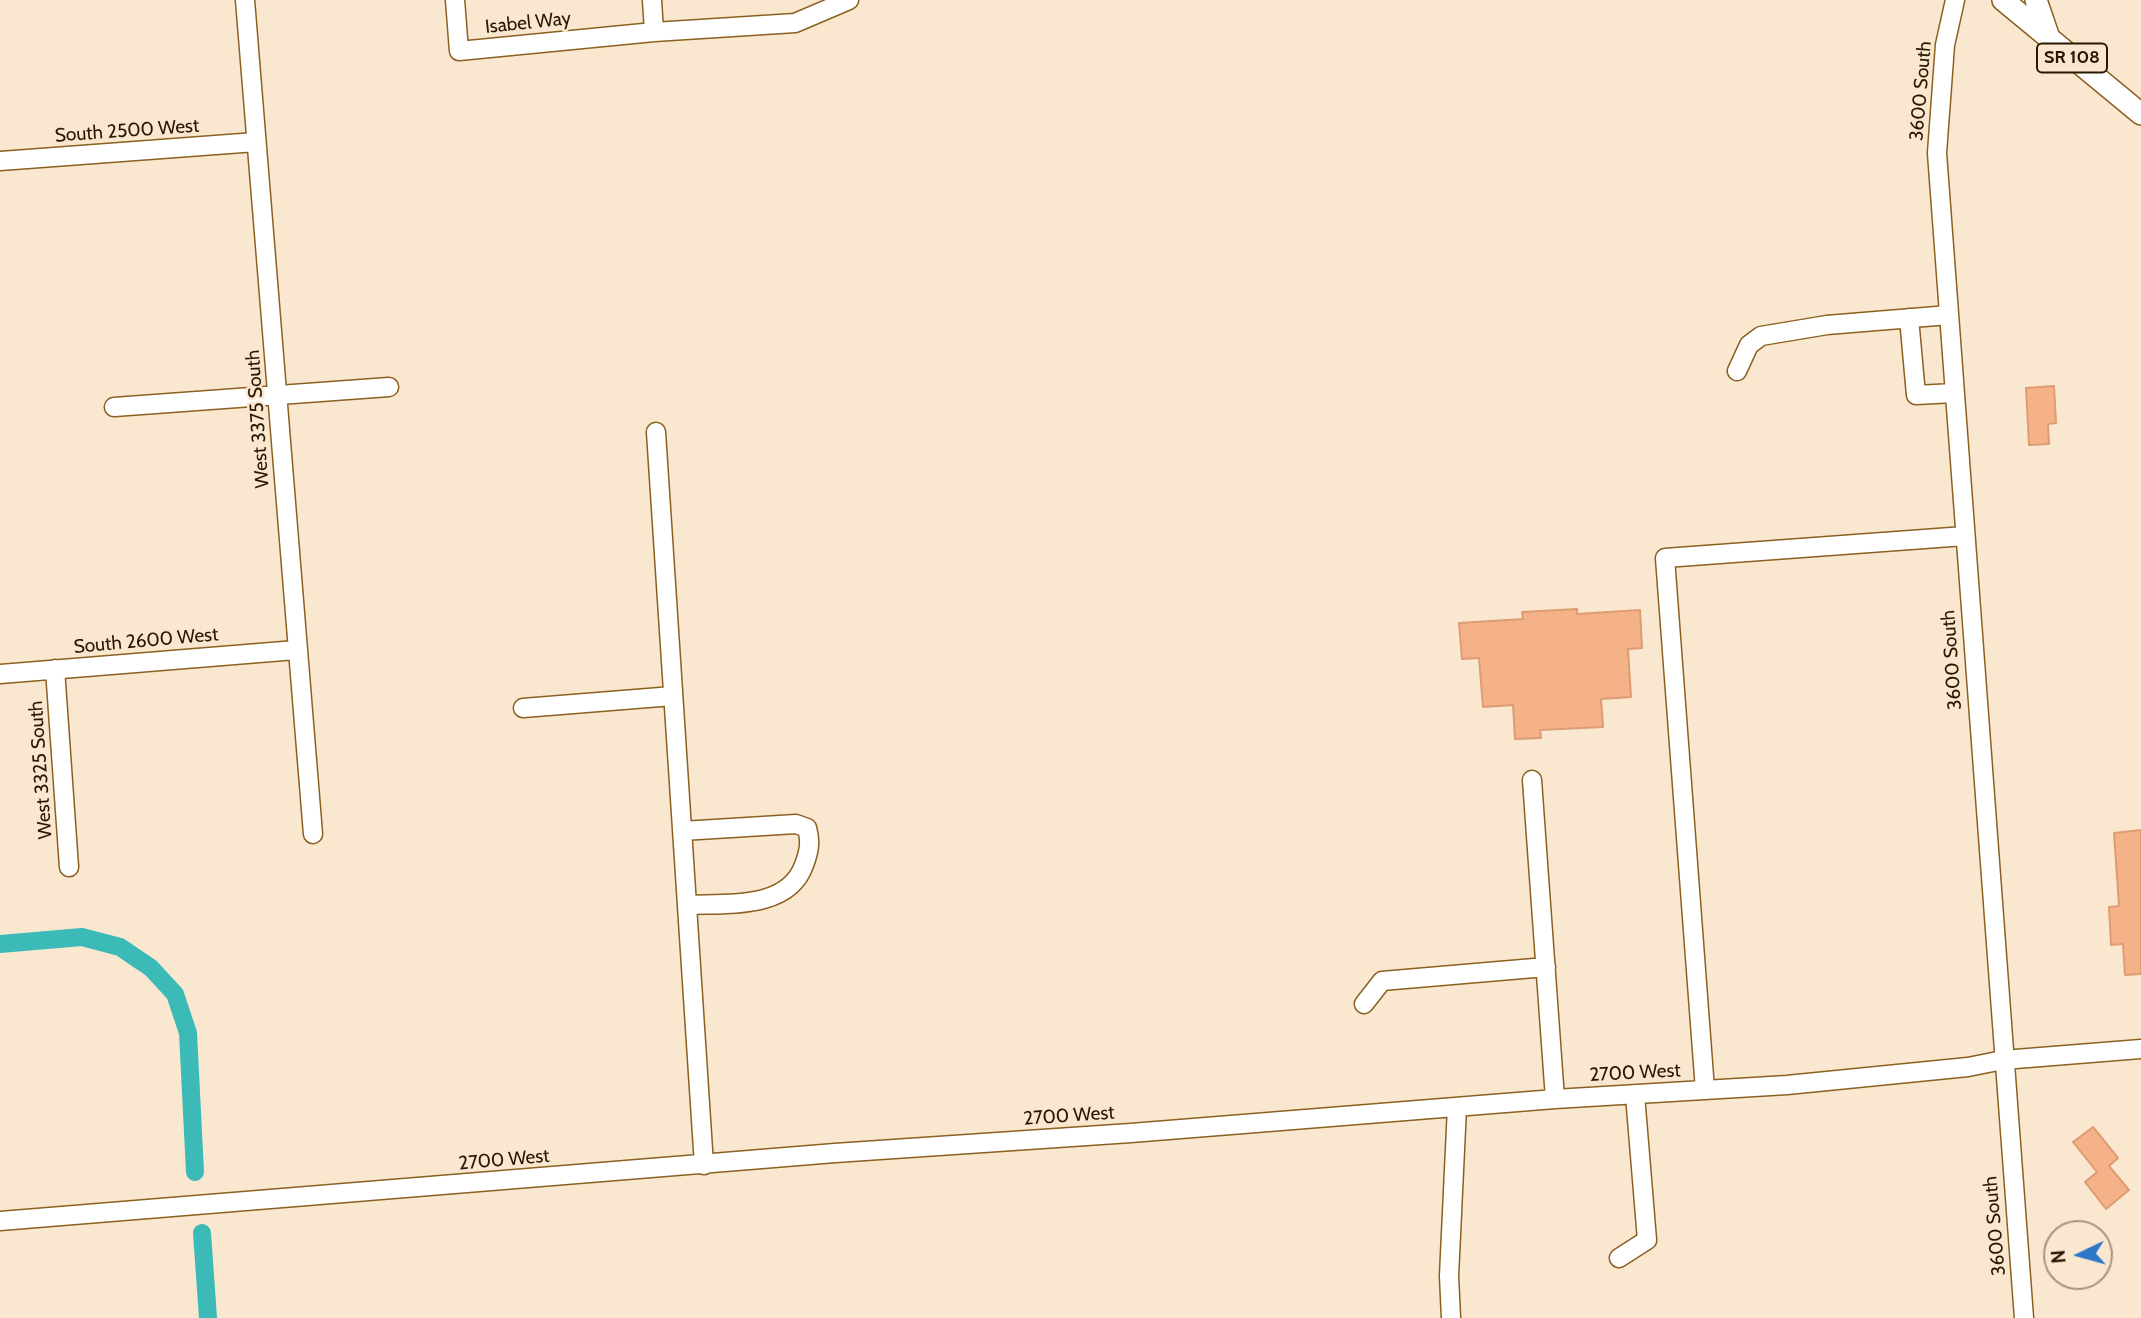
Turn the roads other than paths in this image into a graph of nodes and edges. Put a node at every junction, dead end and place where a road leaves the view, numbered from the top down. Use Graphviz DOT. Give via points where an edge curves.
graph roads {
  1 [pos="245,0"];
  2 [pos="455,0"];
  3 [pos="652,0"];
  4 [pos="849,0"];
  5 [pos="1955,0"];
  6 [pos="2003,0"];
  7 [pos="2036,0"];
  8 [pos="654,32"];
  9 [pos="2050,40"];
  10 [pos="2141,114"];
  11 [pos="257,142"];
  12 [pos="0,161"];
  13 [pos="1949,315"];
  14 [pos="1909,318"];
  15 [pos="1737,371"];
  16 [pos="389,387"];
  17 [pos="1954,393"];
  18 [pos="278,397"];
  19 [pos="114,407"];
  20 [pos="656,432"];
  21 [pos="1965,536"];
  22 [pos="296,649"];
  23 [pos="55,670"];
  24 [pos="0,674"];
  25 [pos="673,696"];
  26 [pos="523,708"];
  27 [pos="1532,780"];
  28 [pos="682,831"];
  29 [pos="313,834"];
  30 [pos="69,867"];
  31 [pos="687,905"];
  32 [pos="1546,967"];
  33 [pos="1364,1004"];
  34 [pos="2141,1049"];
  35 [pos="2003,1060"];
  36 [pos="1705,1090"];
  37 [pos="1635,1095"];
  38 [pos="1555,1099"];
  39 [pos="1457,1107"];
  40 [pos="704,1165"];
  41 [pos="0,1222"];
  42 [pos="1619,1258"];
  43 [pos="1451,1318"];
  44 [pos="2024,1318"];
  1 -- 11 [label="street, West 3375 South"];
  2 -- 8 [label="street, Isabel Way" via="458,51"];
  3 -- 8 [label="street"];
  4 -- 8 [label="street, Isabel Way" via="795,23"];
  5 -- 13 [label="street, 3600 South" via="1945,45 1937,153"];
  6 -- 9 [label="main road, SR 108"];
  7 -- 9 [label="main road"];
  9 -- 10 [label="main road, SR 108"];
  11 -- 12 [label="street, South 2500 West"];
  11 -- 18 [label="street, West 3375 South"];
  13 -- 14 [label="street"];
  13 -- 17 [label="street, 3600 South"];
  14 -- 15 [label="street" via="1761,336 1749,345"];
  14 -- 17 [label="street" via="1916,395"];
  16 -- 18 [label="street"];
  17 -- 21 [label="street, 3600 South"];
  18 -- 19 [label="street"];
  18 -- 22 [label="street, West 3375 South"];
  20 -- 25 [label="street"];
  21 -- 35 [label="street, 3600 South"];
  21 -- 36 [label="street" via="1665,558"];
  22 -- 23 [label="street, South 2600 West"];
  22 -- 29 [label="street, West 3375 South"];
  23 -- 24 [label="street, South 2600 West"];
  23 -- 30 [label="street, West 3325 South"];
  25 -- 26 [label="street"];
  25 -- 28 [label="street"];
  27 -- 32 [label="street"];
  28 -- 31 [label="street"];
  28 -- 31 [label="street" via="796,824 807,828 811,849 800,878 785,893"];
  31 -- 40 [label="street"];
  32 -- 33 [label="street" via="1382,981"];
  32 -- 38 [label="street"];
  34 -- 35 [label="street, 2700 West"];
  35 -- 36 [label="street, 2700 West" via="1955,1069"];
  35 -- 44 [label="street, 3600 South"];
  36 -- 37 [label="street, 2700 West"];
  37 -- 38 [label="street, 2700 West"];
  37 -- 42 [label="street" via="1647,1240"];
  38 -- 39 [label="street, 2700 West"];
  39 -- 40 [label="street, 2700 West"];
  39 -- 43 [label="street"];
  40 -- 41 [label="street, 2700 West"];
}
